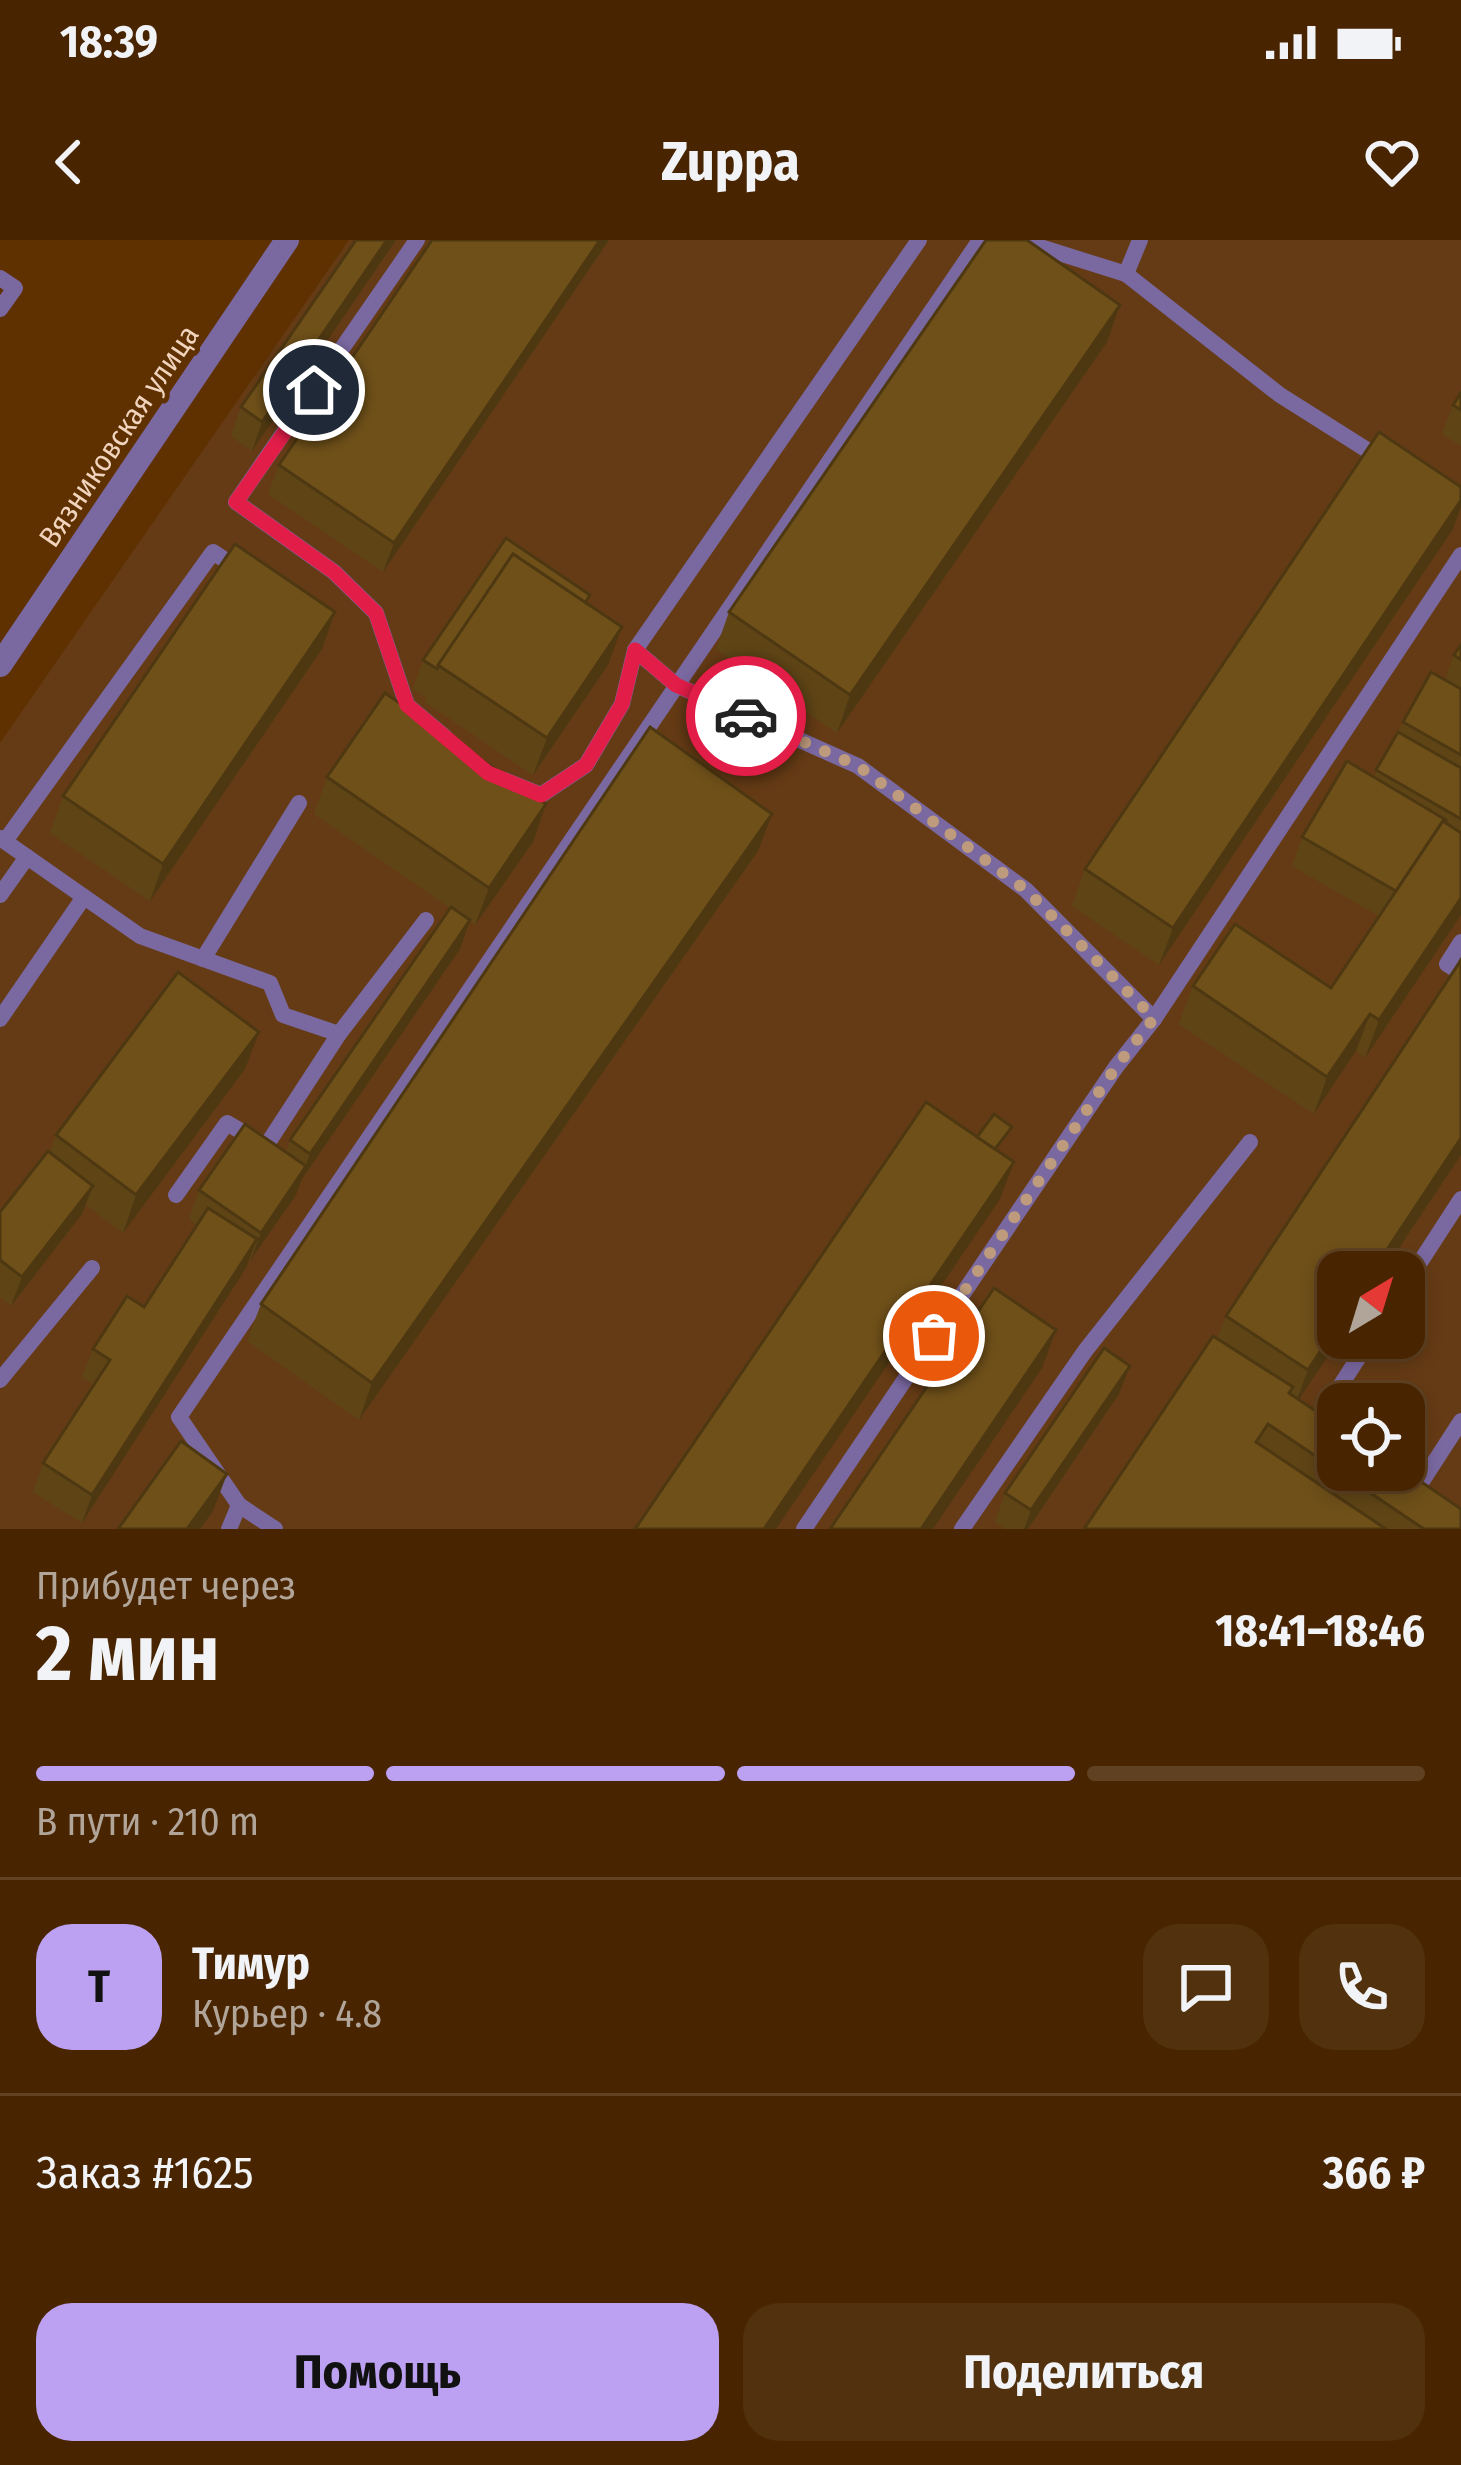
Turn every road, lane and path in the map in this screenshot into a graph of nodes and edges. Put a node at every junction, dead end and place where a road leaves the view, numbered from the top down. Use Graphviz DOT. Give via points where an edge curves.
graph roads {
  1 [pos="287,240"];
  2 [pos="417,240"];
  3 [pos="919,240"];
  4 [pos="980,240"];
  5 [pos="1018,240"];
  6 [pos="1140,240"];
  7 [pos="1126,274"];
  8 [pos="0,278"];
  9 [pos="0,309"];
  10 [pos="1401,471"];
  11 [pos="1461,556"];
  12 [pos="253,579"];
  13 [pos="635,650"];
  14 [pos="0,665"];
  15 [pos="676,685"];
  16 [pos="455,746"];
  17 [pos="488,773"];
  18 [pos="299,803"];
  19 [pos="2,840"];
  20 [pos="27,857"];
  21 [pos="0,895"];
  22 [pos="85,897"];
  23 [pos="426,920"];
  24 [pos="1461,942"];
  25 [pos="203,959"];
  26 [pos="1461,974"];
  27 [pos="1154,1018"];
  28 [pos="0,1019"];
  29 [pos="339,1034"];
  30 [pos="1250,1142"];
  31 [pos="176,1195"];
  32 [pos="1461,1199"];
  33 [pos="1425,1255"];
  34 [pos="92,1268"];
  35 [pos="0,1380"];
  36 [pos="1461,1420"];
  37 [pos="1425,1478"];
  38 [pos="239,1505"];
  39 [pos="229,1529"];
  40 [pos="275,1529"];
  41 [pos="804,1529"];
  42 [pos="962,1529"];
  1 -- 14 [label="street, Вязниковская улица"];
  2 -- 16 [label="lane" via="236,502 334,572 376,613 407,705"];
  3 -- 13 [label="lane"];
  4 -- 15 [label="lane"];
  5 -- 7 [label="lane"];
  6 -- 7 [label="lane"];
  7 -- 10 [label="lane" via="1280,395"];
  8 -- 9 [label="lane" via="15,288"];
  11 -- 27 [label="lane"];
  12 -- 19 [label="lane" via="213,552"];
  13 -- 15 [label="lane"];
  13 -- 17 [label="lane" via="622,704 586,765 541,795"];
  15 -- 27 [label="lane" via="858,766 1026,890"];
  15 -- 38 [label="lane" via="179,1417"];
  18 -- 25 [label="lane"];
  19 -- 20 [label="lane"];
  20 -- 21 [label="lane"];
  20 -- 22 [label="lane"];
  22 -- 25 [label="lane" via="140,937"];
  22 -- 28 [label="lane"];
  23 -- 29 [label="lane"];
  24 -- 26 [label="lane" via="1448,964"];
  25 -- 29 [label="lane" via="270,983 284,1015"];
  27 -- 41 [label="lane"];
  29 -- 31 [label="lane" via="266,1146 227,1123"];
  30 -- 42 [label="lane" via="1085,1351"];
  32 -- 33 [label="lane"];
  34 -- 35 [label="lane"];
  36 -- 37 [label="lane"];
  38 -- 39 [label="lane"];
  38 -- 40 [label="lane"];
}
